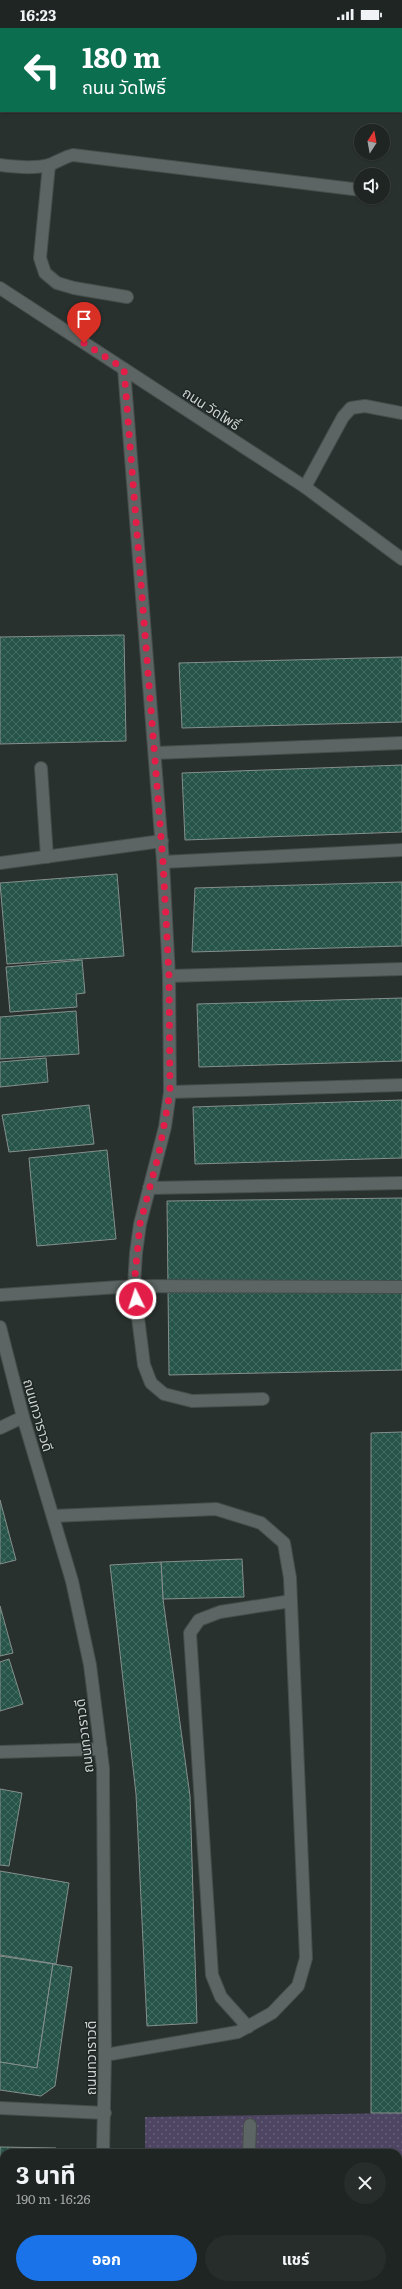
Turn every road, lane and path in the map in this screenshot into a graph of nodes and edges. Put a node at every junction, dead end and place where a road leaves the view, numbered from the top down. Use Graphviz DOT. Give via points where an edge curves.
graph roads {
  1 [pos="0,165"];
  2 [pos="49,165"];
  3 [pos="354,189"];
  4 [pos="0,288"];
  5 [pos="127,297"];
  6 [pos="124,369"];
  7 [pos="402,413"];
  8 [pos="306,487"];
  9 [pos="402,559"];
  10 [pos="402,743"];
  11 [pos="155,753"];
  12 [pos="41,768"];
  13 [pos="162,841"];
  14 [pos="402,850"];
  15 [pos="47,857"];
  16 [pos="163,862"];
  17 [pos="0,863"];
  18 [pos="402,969"];
  19 [pos="169,976"];
  20 [pos="402,1085"];
  21 [pos="170,1092"];
  22 [pos="402,1183"];
  23 [pos="149,1188"];
  24 [pos="134,1286"];
  25 [pos="402,1287"];
  26 [pos="0,1295"];
  27 [pos="0,1327"];
  28 [pos="263,1399"];
  29 [pos="23,1417"];
  30 [pos="0,1428"];
  31 [pos="53,1516"];
  32 [pos="291,1601"];
  33 [pos="101,1749"];
  34 [pos="0,1752"];
  35 [pos="248,2027"];
  36 [pos="105,2055"];
  37 [pos="0,2108"];
  38 [pos="105,2113"];
  39 [pos="250,2125"];
  40 [pos="103,2149"];
  41 [pos="249,2149"];
  1 -- 2 [label="street" via="18,168"];
  2 -- 3 [label="street" via="60,158 73,155"];
  2 -- 5 [label="street" via="40,258 45,273 57,283"];
  4 -- 6 [label="street, ถนน วัดโพธิ์"];
  6 -- 8 [label="street, ถนน วัดโพธิ์"];
  6 -- 11 [label="street"];
  7 -- 8 [label="street" via="365,406 351,408 343,418"];
  8 -- 9 [label="street, ถนน วัดโพธิ์"];
  10 -- 11 [label="street"];
  11 -- 13 [label="street"];
  12 -- 15 [label="street"];
  13 -- 15 [label="street"];
  13 -- 16 [label="street"];
  14 -- 16 [label="street"];
  15 -- 17 [label="street"];
  16 -- 19 [label="street"];
  18 -- 19 [label="street"];
  19 -- 21 [label="street"];
  20 -- 21 [label="street"];
  21 -- 23 [label="street" via="159,1153"];
  22 -- 23 [label="street"];
  23 -- 24 [label="street" via="140,1224"];
  24 -- 25 [label="street"];
  24 -- 26 [label="street"];
  24 -- 28 [label="street" via="144,1365 151,1383 164,1394 192,1401"];
  27 -- 29 [label="street, ถนนทวาราวดี"];
  29 -- 30 [label="street"];
  29 -- 31 [label="street, ถนนทวาราวดี"];
  31 -- 32 [label="street" via="216,1509 261,1523 284,1543"];
  31 -- 33 [label="street, ถนนทวาราวดี" via="72,1581 90,1665"];
  32 -- 35 [label="street" via="306,1958 298,1986 272,2013"];
  32 -- 35 [label="street" via="220,1612 199,1620 190,1633 212,1974 221,1997"];
  33 -- 34 [label="street"];
  33 -- 36 [label="street, ถนนทวาราวดี"];
  35 -- 36 [label="street" via="238,2032"];
  36 -- 38 [label="street, ถนนทวาราวดี"];
  37 -- 38 [label="street"];
  38 -- 40 [label="street, ถนนทวาราวดี"];
  39 -- 41 [label="street"];
}
